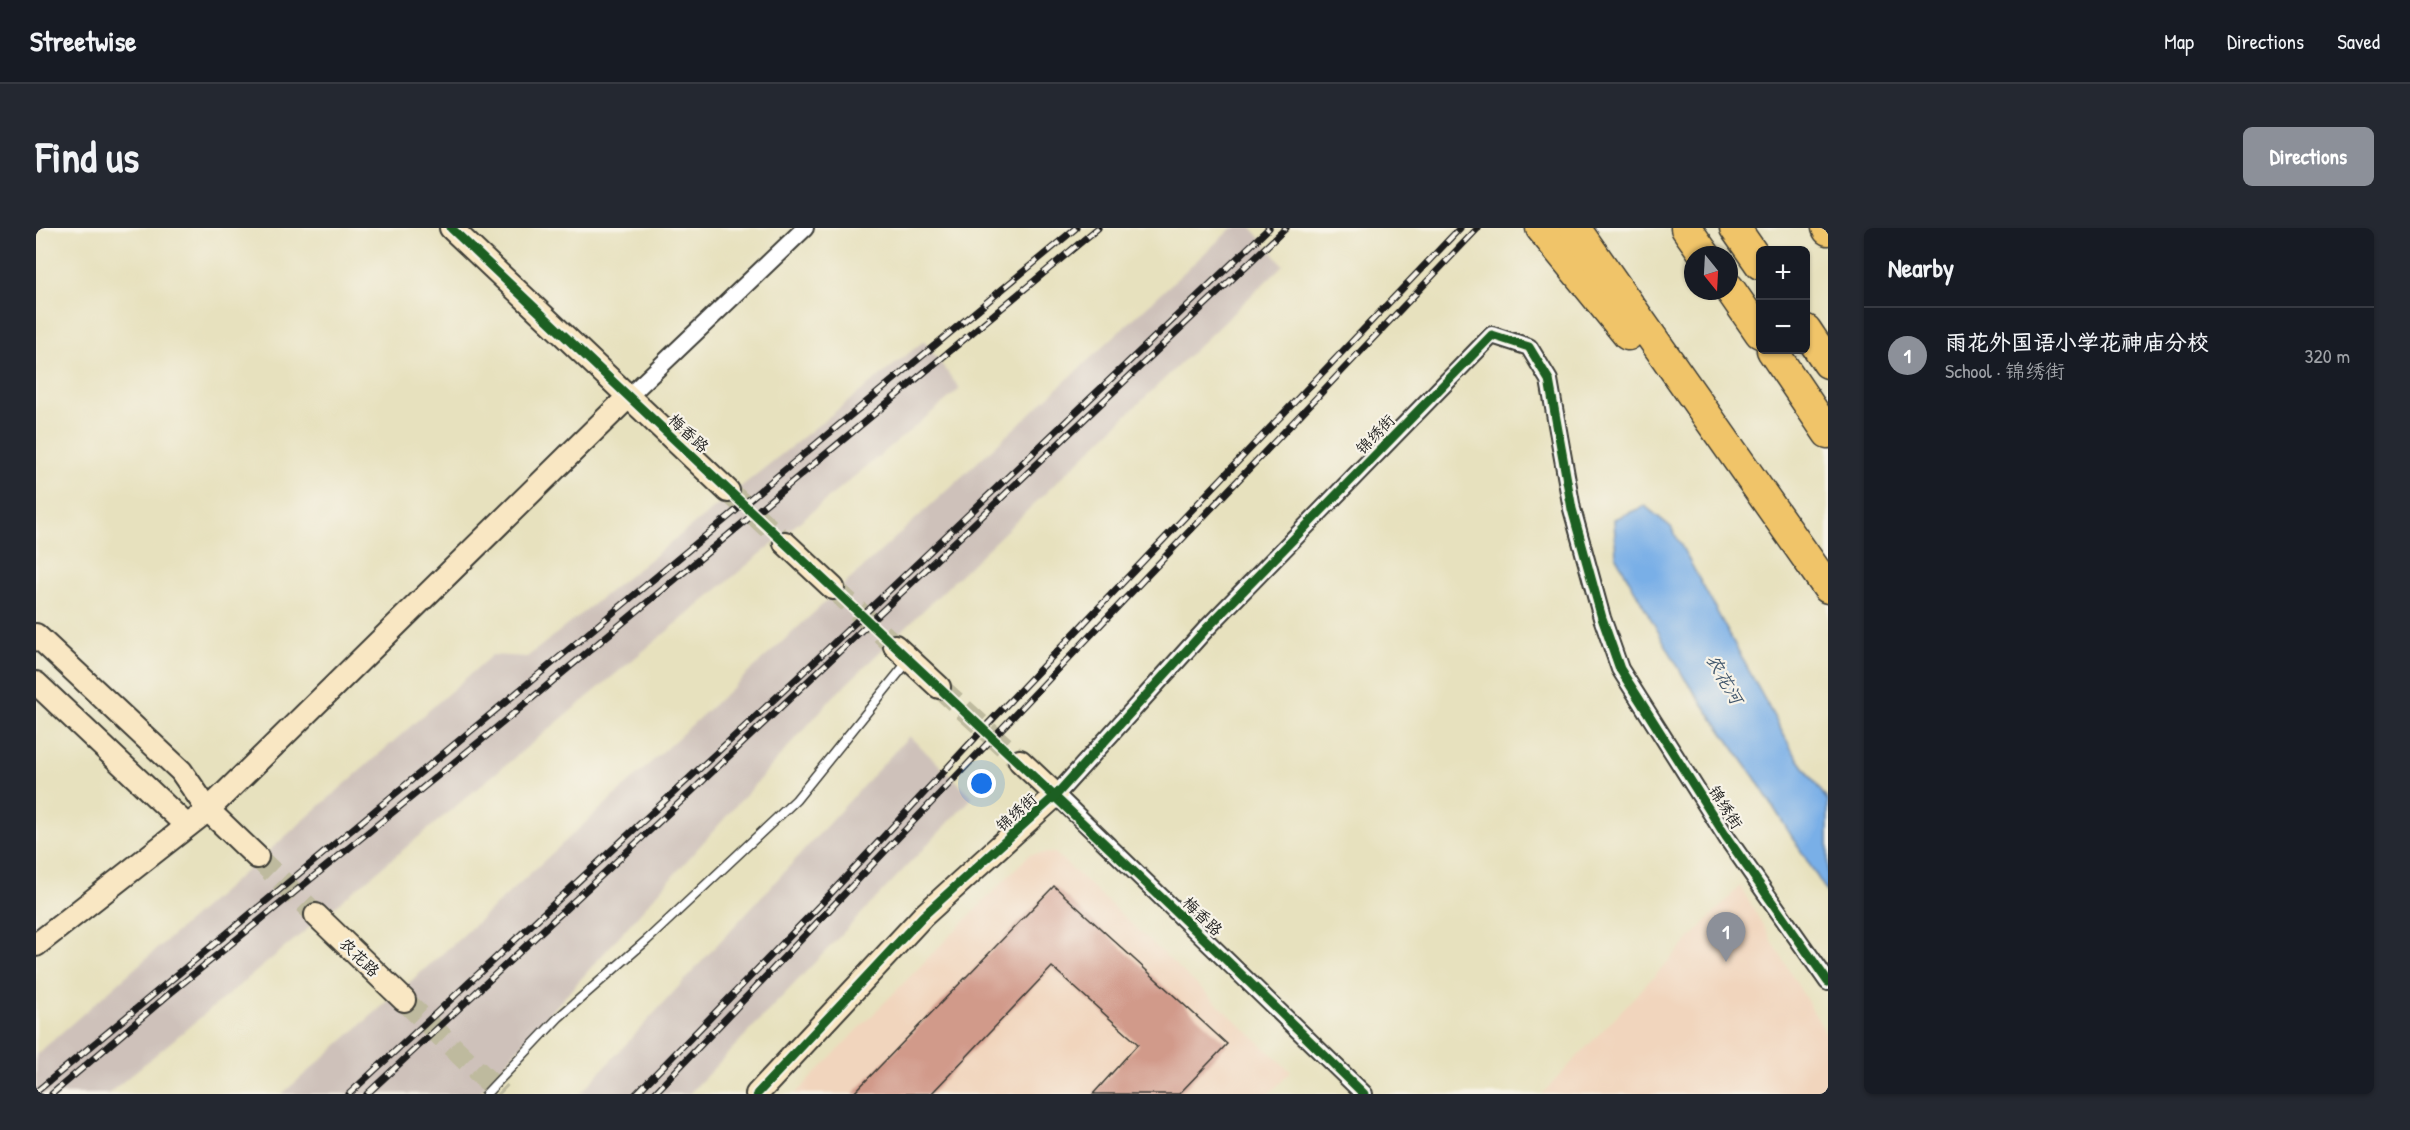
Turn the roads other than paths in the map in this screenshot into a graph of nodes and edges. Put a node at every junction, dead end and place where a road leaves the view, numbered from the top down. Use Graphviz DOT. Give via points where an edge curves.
graph roads {
  1 [pos="451,228"];
  2 [pos="805,228"];
  3 [pos="1541,228"];
  4 [pos="1575,228"];
  5 [pos="1686,228"];
  6 [pos="1736,228"];
  7 [pos="1699,246"];
  8 [pos="1756,257"];
  9 [pos="1738,300"];
  10 [pos="1756,326"];
  11 [pos="1810,336"];
  12 [pos="1775,354"];
  13 [pos="1828,363"];
  14 [pos="628,397"];
  15 [pos="1828,433"];
  16 [pos="1753,482"];
  17 [pos="728,490"];
  18 [pos="785,543"];
  19 [pos="834,588"];
  20 [pos="1828,588"];
  21 [pos="36,635"];
  22 [pos="903,653"];
  23 [pos="36,683"];
  24 [pos="939,687"];
  25 [pos="1020,761"];
  26 [pos="1056,795"];
  27 [pos="208,810"];
  28 [pos="187,826"];
  29 [pos="257,857"];
  30 [pos="316,915"];
  31 [pos="36,945"];
  32 [pos="1828,982"];
  33 [pos="404,1000"];
  34 [pos="486,1094"];
  35 [pos="757,1094"];
  36 [pos="1365,1094"];
  1 -- 14 [label="street, 梅香路"];
  2 -- 14 [label="street"];
  3 -- 16 [label="highway"];
  4 -- 16 [label="highway"];
  5 -- 7 [label="highway"];
  6 -- 8 [label="highway"];
  9 -- 10 [label="highway"];
  11 -- 13 [label="highway"];
  12 -- 15 [label="highway"];
  14 -- 17 [label="street, 梅香路"];
  14 -- 27 [label="street"];
  16 -- 20 [label="highway"];
  18 -- 19 [label="street"];
  21 -- 27 [label="street" via="182,771"];
  22 -- 24 [label="street"];
  22 -- 34 [label="lane" via="796,801 648,940 559,1017"];
  23 -- 28 [label="street"];
  25 -- 26 [label="street, 梅香路"];
  26 -- 32 [label="street, 锦绣街" via="1206,629 1492,335 1529,347 1549,380 1572,509 1620,669 1727,838"];
  26 -- 35 [label="street, 锦绣街" via="923,916"];
  26 -- 36 [label="street, 梅香路"];
  27 -- 28 [label="street"];
  27 -- 29 [label="street"];
  28 -- 31 [label="street"];
  30 -- 33 [label="street, 农花路"];
}
